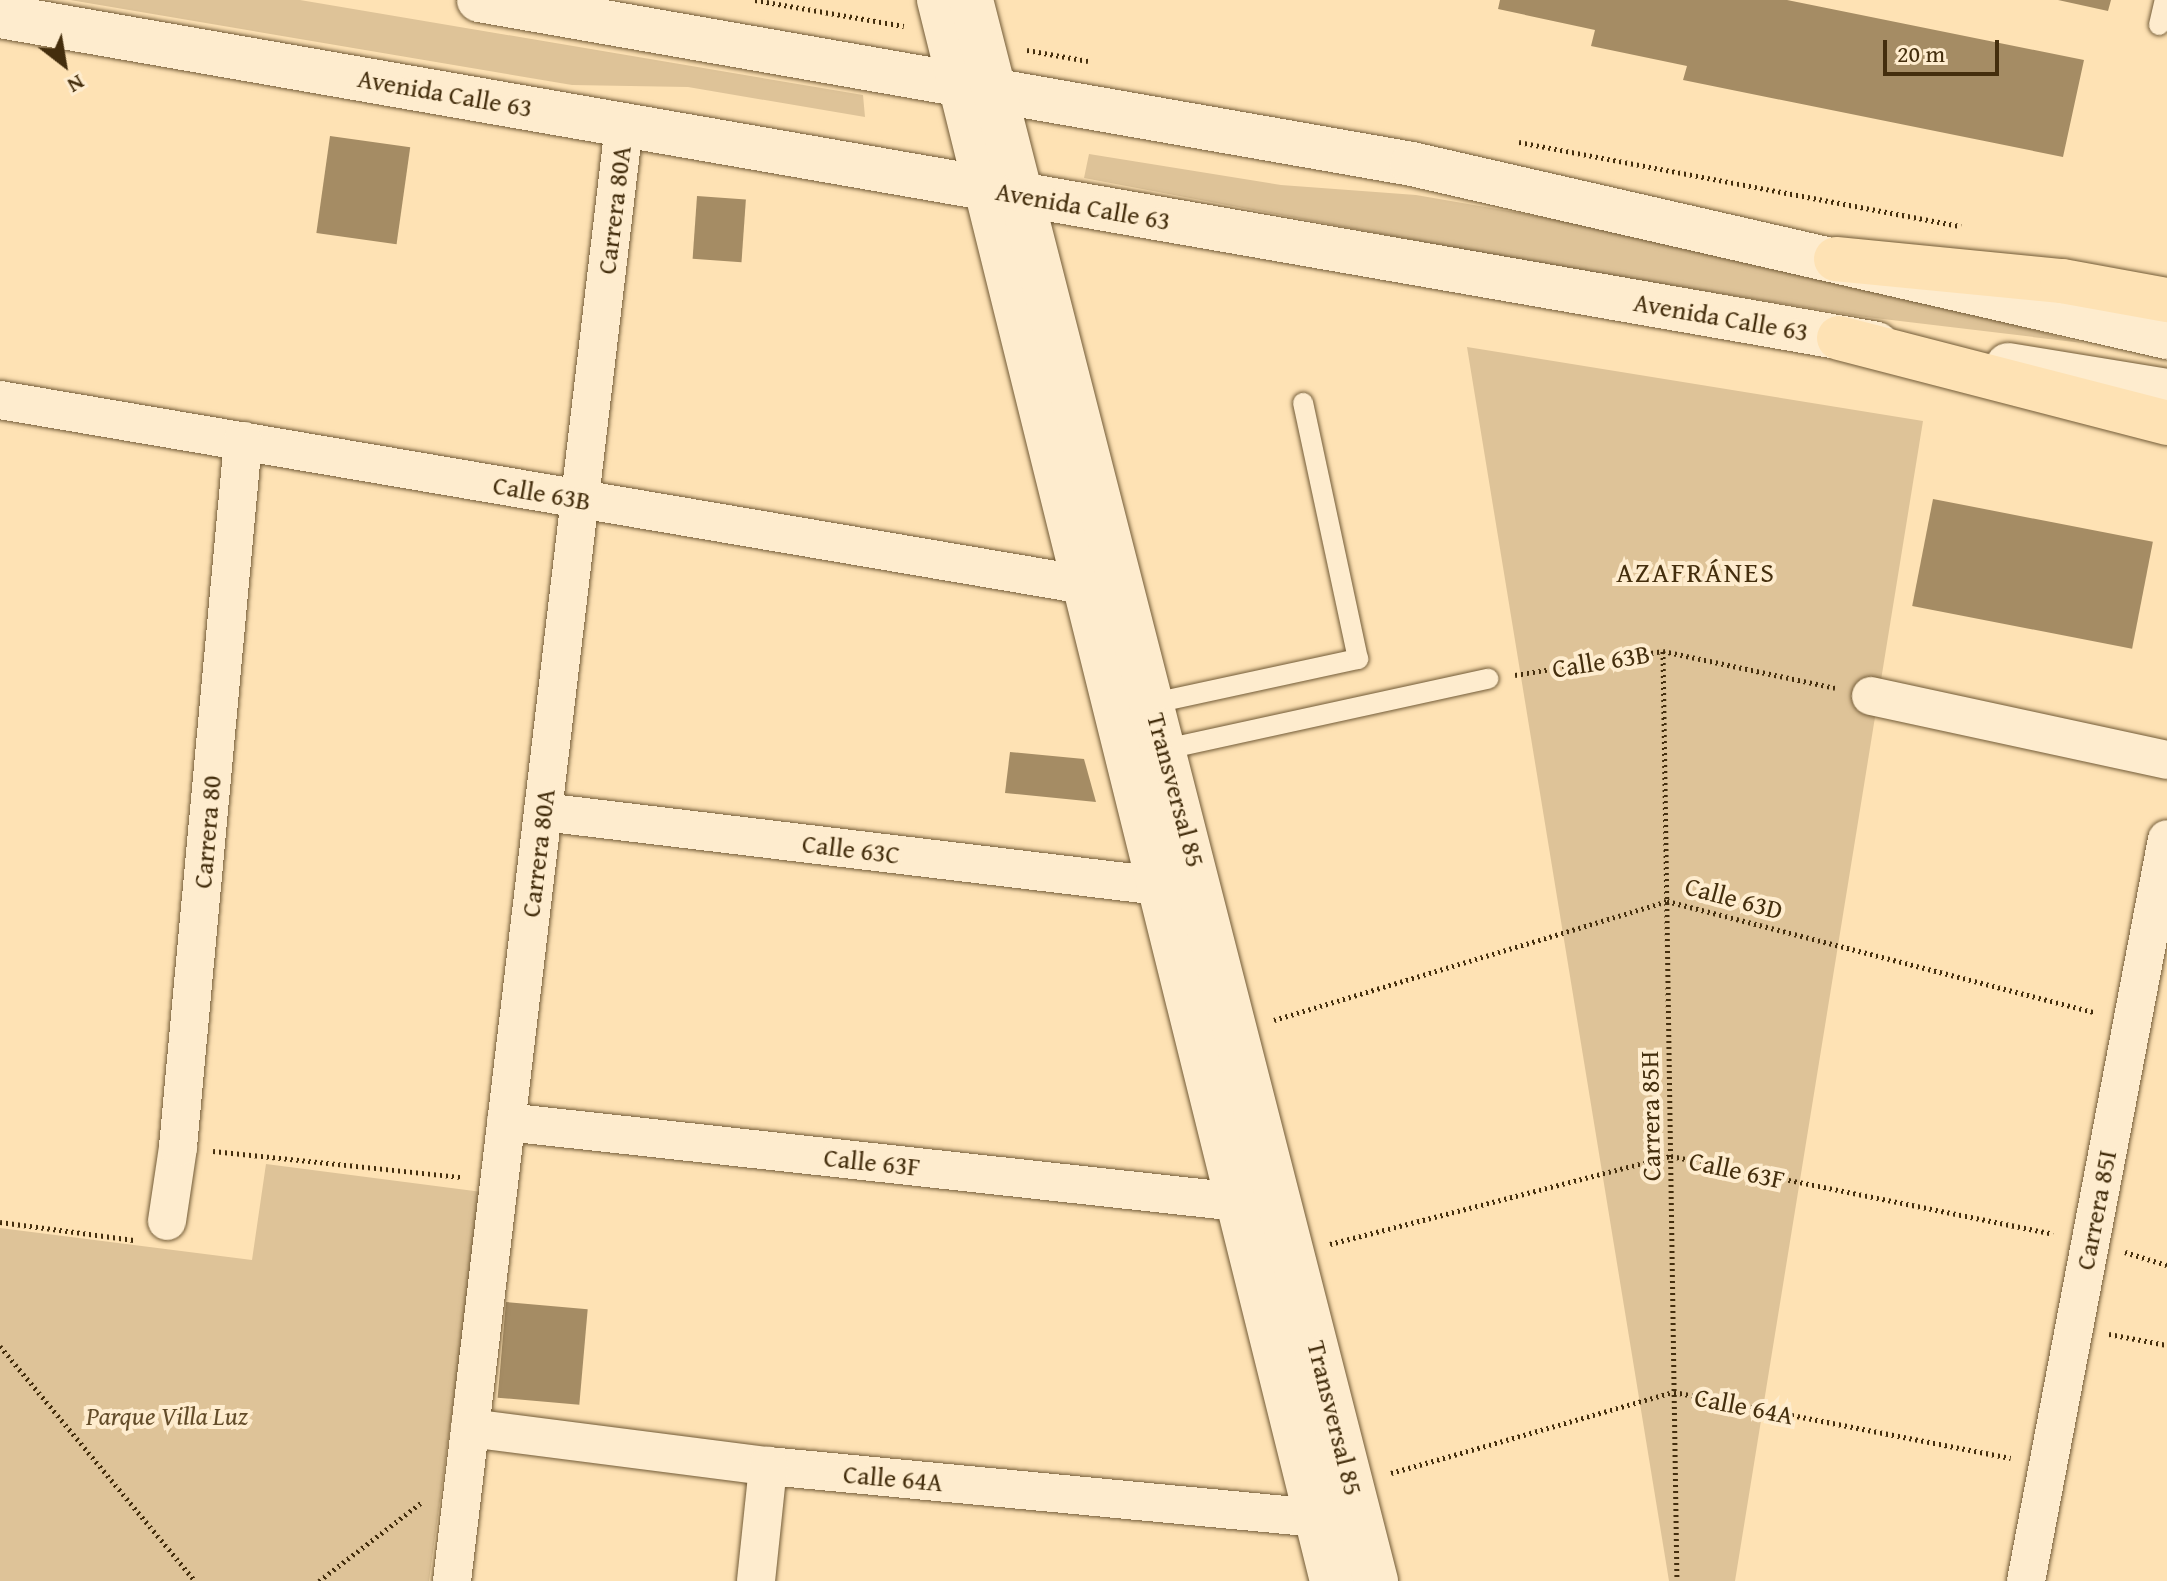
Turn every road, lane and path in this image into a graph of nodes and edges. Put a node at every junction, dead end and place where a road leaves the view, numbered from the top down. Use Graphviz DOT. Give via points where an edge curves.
graph roads {
  1 [pos="479,0"];
  2 [pos="939,0"];
  3 [pos="971,0"];
  4 [pos="2165,0"];
  5 [pos="0,16"];
  6 [pos="2159,25"];
  7 [pos="976,88"];
  8 [pos="624,125"];
  9 [pos="1505,140"];
  10 [pos="1004,192"];
  11 [pos="1972,228"];
  12 [pos="1836,259"];
  13 [pos="2167,300"];
  14 [pos="2167,337"];
  15 [pos="1839,338"];
  16 [pos="2167,391"];
  17 [pos="0,400"];
  18 [pos="1303,403"];
  19 [pos="2167,423"];
  20 [pos="243,441"];
  21 [pos="580,499"];
  22 [pos="1085,585"];
  23 [pos="1663,651"];
  24 [pos="1488,679"];
  25 [pos="1871,696"];
  26 [pos="1154,703"];
  27 [pos="1147,753"];
  28 [pos="2167,760"];
  29 [pos="543,812"];
  30 [pos="2167,839"];
  31 [pos="1159,886"];
  32 [pos="1667,901"];
  33 [pos="2132,1022"];
  34 [pos="1237,1023"];
  35 [pos="506,1122"];
  36 [pos="178,1147"];
  37 [pos="1671,1156"];
  38 [pos="499,1181"];
  39 [pos="1238,1202"];
  40 [pos="0,1222"];
  41 [pos="157,1232"];
  42 [pos="2090,1242"];
  43 [pos="1294,1253"];
  44 [pos="2074,1326"];
  45 [pos="2167,1345"];
  46 [pos="0,1346"];
  47 [pos="1674,1392"];
  48 [pos="470,1428"];
  49 [pos="2048,1465"];
  50 [pos="768,1466"];
  51 [pos="465,1470"];
  52 [pos="1351,1484"];
  53 [pos="1317,1518"];
  54 [pos="195,1581"];
  55 [pos="319,1581"];
  56 [pos="452,1581"];
  57 [pos="756,1581"];
  58 [pos="1332,1581"];
  59 [pos="1376,1581"];
  60 [pos="1677,1581"];
  61 [pos="2026,1581"];
  1 -- 7 [label="main road"];
  2 -- 7 [label="main road, Transversal 85"];
  3 -- 7 [label="main road, Transversal 85"];
  4 -- 6 [label="lane"];
  5 -- 8 [label="main road, Avenida Calle 63"];
  7 -- 10 [label="main road, Transversal 85"];
  7 -- 12 [label="main road" via="1412,164"];
  8 -- 10 [label="main road, Avenida Calle 63"];
  8 -- 21 [label="street, Carrera 80A"];
  9 -- 11 [label="path"];
  10 -- 15 [label="main road, Avenida Calle 63"];
  10 -- 22 [label="main road, Transversal 85"];
  10 -- 26 [label="main road, Transversal 85"];
  12 -- 13 [label="main road" via="2048,279"];
  12 -- 14 [label="main road"];
  15 -- 16 [label="main road, Avenida Calle 63"];
  15 -- 19 [label="main road"];
  17 -- 20 [label="street, Calle 63B"];
  18 -- 26 [label="lane" via="1358,659"];
  20 -- 21 [label="street, Calle 63B"];
  20 -- 36 [label="street, Carrera 80"];
  21 -- 22 [label="street, Calle 63B"];
  21 -- 29 [label="street, Carrera 80A"];
  22 -- 27 [label="main road, Transversal 85"];
  23 -- 24 [label="path, Calle 63B"];
  23 -- 25 [label="path, Calle 63B"];
  23 -- 32 [label="path, Carrera 85H"];
  24 -- 27 [label="lane"];
  25 -- 28 [label="street"];
  26 -- 27 [label="main road, Transversal 85"];
  27 -- 31 [label="main road, Transversal 85"];
  27 -- 34 [label="main road, Transversal 85"];
  29 -- 31 [label="street, Calle 63C"];
  29 -- 35 [label="street, Carrera 80A"];
  30 -- 33 [label="street, Carrera 85I"];
  31 -- 39 [label="main road, Transversal 85"];
  32 -- 33 [label="path, Calle 63D"];
  32 -- 34 [label="path, Calle 63D" via="1265,1023"];
  32 -- 37 [label="path, Carrera 85H"];
  33 -- 42 [label="street, Carrera 85I"];
  34 -- 43 [label="main road, Transversal 85"];
  35 -- 38 [label="street, Carrera 80A"];
  35 -- 39 [label="street, Calle 63F"];
  36 -- 38 [label="path"];
  36 -- 41 [label="street, Carrera 80"];
  37 -- 42 [label="path, Calle 63F"];
  37 -- 43 [label="path, Calle 63F"];
  37 -- 47 [label="path, Carrera 85H"];
  38 -- 48 [label="street, Carrera 80A"];
  39 -- 53 [label="main road, Transversal 85"];
  40 -- 41 [label="path"];
  42 -- 44 [label="street, Carrera 85I"];
  43 -- 52 [label="main road, Transversal 85"];
  44 -- 45 [label="path"];
  44 -- 49 [label="street, Carrera 85I"];
  46 -- 54 [label="path"];
  47 -- 49 [label="path, Calle 64A"];
  47 -- 52 [label="path, Calle 64A"];
  47 -- 60 [label="path, Carrera 85H"];
  48 -- 50 [label="street, Calle 64A"];
  48 -- 51 [label="street, Carrera 80A"];
  49 -- 61 [label="street, Carrera 85I"];
  50 -- 53 [label="street, Calle 64A"];
  50 -- 57 [label="street"];
  51 -- 55 [label="path"];
  51 -- 56 [label="street, Carrera 80A"];
  52 -- 59 [label="main road, Transversal 85"];
  53 -- 58 [label="main road, Transversal 85"];
}
